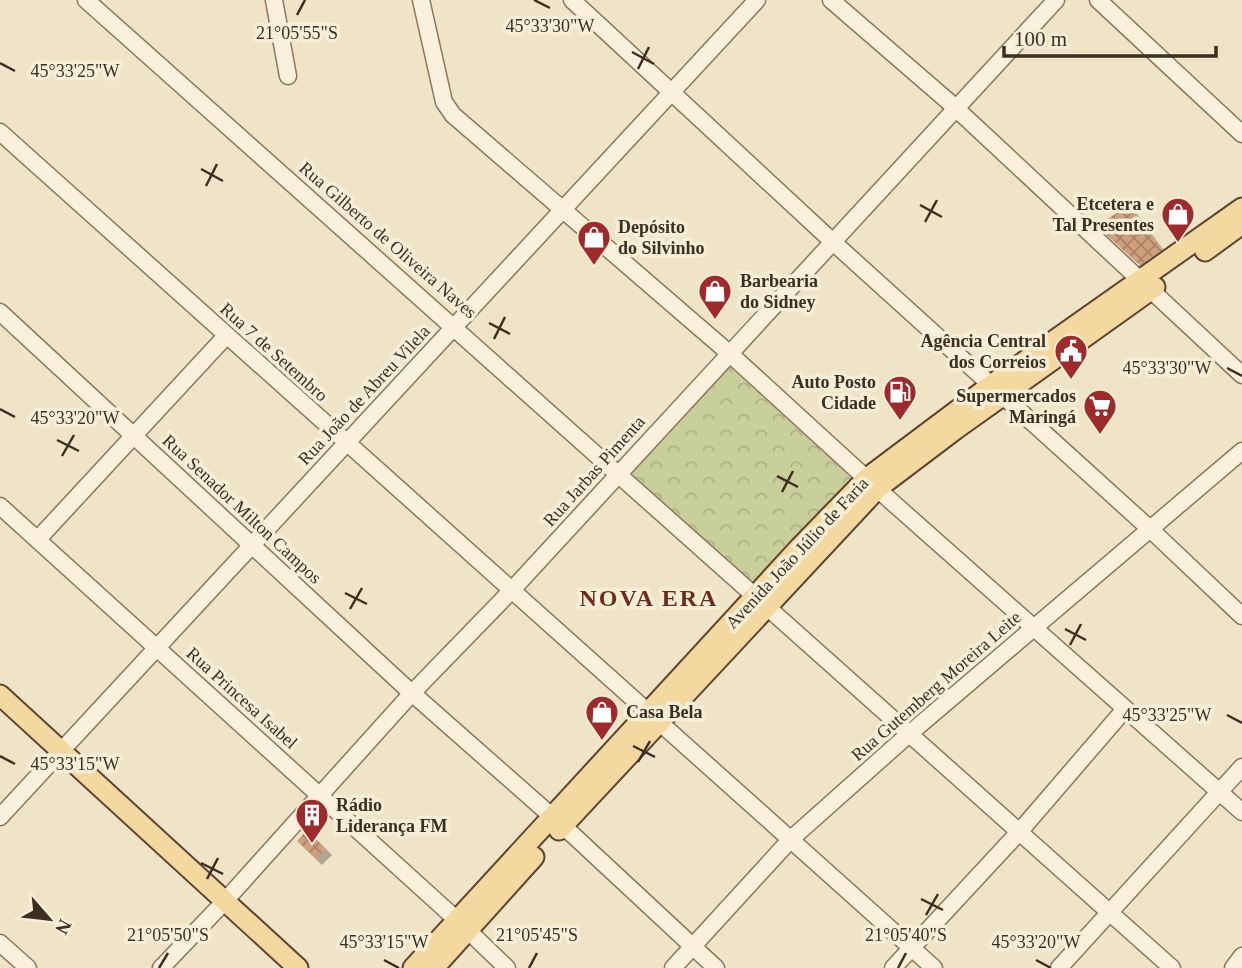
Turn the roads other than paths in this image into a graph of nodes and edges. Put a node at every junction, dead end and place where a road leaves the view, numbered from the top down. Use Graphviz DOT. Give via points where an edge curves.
graph roads {
  1 [pos="86,0"];
  2 [pos="274,0"];
  3 [pos="421,0"];
  4 [pos="572,0"];
  5 [pos="757,0"];
  6 [pos="831,0"];
  7 [pos="1056,0"];
  8 [pos="1098,0"];
  9 [pos="288,76"];
  10 [pos="671,92"];
  11 [pos="956,108"];
  12 [pos="0,132"];
  13 [pos="1242,134"];
  14 [pos="1242,208"];
  15 [pos="564,210"];
  16 [pos="1242,224"];
  17 [pos="833,242"];
  18 [pos="1146,286"];
  19 [pos="0,312"];
  20 [pos="454,325"];
  21 [pos="226,336"];
  22 [pos="729,353"];
  23 [pos="1242,376"];
  24 [pos="997,390"];
  25 [pos="134,435"];
  26 [pos="346,442"];
  27 [pos="1242,451"];
  28 [pos="618,473"];
  29 [pos="872,483"];
  30 [pos="0,506"];
  31 [pos="1150,529"];
  32 [pos="38,539"];
  33 [pos="252,543"];
  34 [pos="511,591"];
  35 [pos="761,600"];
  36 [pos="1242,616"];
  37 [pos="1034,627"];
  38 [pos="158,648"];
  39 [pos="412,694"];
  40 [pos="0,695"];
  41 [pos="1125,709"];
  42 [pos="654,716"];
  43 [pos="909,734"];
  44 [pos="61,750"];
  45 [pos="1242,767"];
  46 [pos="1219,792"];
  47 [pos="320,795"];
  48 [pos="1242,812"];
  49 [pos="0,817"];
  50 [pos="558,822"];
  51 [pos="1020,831"];
  52 [pos="791,839"];
  53 [pos="224,902"];
  54 [pos="1110,912"];
  55 [pos="462,925"];
  56 [pos="0,943"];
  57 [pos="692,946"];
  58 [pos="912,948"];
  59 [pos="1242,956"];
  60 [pos="28,968"];
  61 [pos="160,968"];
  62 [pos="298,968"];
  63 [pos="413,968"];
  64 [pos="435,968"];
  65 [pos="507,968"];
  66 [pos="673,968"];
  67 [pos="716,968"];
  68 [pos="892,968"];
  69 [pos="934,968"];
  70 [pos="1059,968"];
  71 [pos="1172,968"];
  72 [pos="1233,968"];
  1 -- 20 [label="street, Rua Gilberto de Oliveira Naves"];
  2 -- 9 [label="street"];
  3 -- 15 [label="street" via="444,103"];
  4 -- 10 [label="street"];
  5 -- 10 [label="street, Rua João de Abreu Vilela"];
  6 -- 11 [label="street"];
  7 -- 11 [label="street, Rua Jarbas Pimenta"];
  8 -- 13 [label="street"];
  10 -- 15 [label="street, Rua João de Abreu Vilela"];
  10 -- 17 [label="street"];
  11 -- 17 [label="street, Rua Jarbas Pimenta"];
  11 -- 18 [label="street"];
  12 -- 21 [label="street, Rua 7 de Setembro"];
  14 -- 18 [label="main road, Avenida João Júlio de Faria"];
  15 -- 20 [label="street, Rua João de Abreu Vilela"];
  15 -- 22 [label="street"];
  16 -- 18 [label="main road, Avenida João Júlio de Faria"];
  17 -- 22 [label="street, Rua Jarbas Pimenta"];
  17 -- 24 [label="street"];
  18 -- 23 [label="street"];
  18 -- 24 [label="main road, Avenida João Júlio de Faria"];
  19 -- 25 [label="street, Rua Senador Milton Campos"];
  20 -- 26 [label="street, Rua João de Abreu Vilela"];
  20 -- 28 [label="street, Rua Gilberto de Oliveira Naves"];
  21 -- 25 [label="street"];
  21 -- 26 [label="street, Rua 7 de Setembro"];
  22 -- 28 [label="street, Rua Jarbas Pimenta"];
  22 -- 29 [label="street"];
  24 -- 29 [label="main road, Avenida João Júlio de Faria"];
  24 -- 31 [label="street"];
  25 -- 32 [label="street"];
  25 -- 33 [label="street, Rua Senador Milton Campos"];
  26 -- 33 [label="street, Rua João de Abreu Vilela"];
  26 -- 34 [label="street, Rua 7 de Setembro"];
  27 -- 31 [label="street, Rua Gutemberg Moreira Leite"];
  28 -- 34 [label="street, Rua Jarbas Pimenta"];
  28 -- 35 [label="street, Rua Gilberto de Oliveira Naves"];
  29 -- 35 [label="main road, Avenida João Júlio de Faria"];
  29 -- 37 [label="street"];
  30 -- 32 [label="street, Rua Princesa Isabel"];
  31 -- 36 [label="street"];
  31 -- 37 [label="street, Rua Gutemberg Moreira Leite"];
  32 -- 38 [label="street, Rua Princesa Isabel"];
  33 -- 38 [label="street, Rua João de Abreu Vilela"];
  33 -- 39 [label="street, Rua Senador Milton Campos"];
  34 -- 39 [label="street, Rua Jarbas Pimenta"];
  34 -- 42 [label="street, Rua 7 de Setembro"];
  35 -- 42 [label="main road, Avenida João Júlio de Faria"];
  35 -- 43 [label="street, Rua Gilberto de Oliveira Naves"];
  37 -- 41 [label="street"];
  37 -- 43 [label="street, Rua Gutemberg Moreira Leite"];
  38 -- 44 [label="street, Rua João de Abreu Vilela"];
  38 -- 47 [label="street, Rua Princesa Isabel"];
  39 -- 47 [label="street, Rua Jarbas Pimenta"];
  39 -- 50 [label="street, Rua Senador Milton Campos"];
  40 -- 44 [label="main road"];
  41 -- 46 [label="street"];
  41 -- 51 [label="street"];
  42 -- 50 [label="main road, Avenida João Júlio de Faria"];
  42 -- 52 [label="street, Rua 7 de Setembro"];
  43 -- 51 [label="street, Rua Gilberto de Oliveira Naves"];
  43 -- 52 [label="street, Rua Gutemberg Moreira Leite"];
  44 -- 49 [label="street, Rua João de Abreu Vilela"];
  44 -- 53 [label="main road"];
  45 -- 46 [label="street"];
  46 -- 48 [label="street"];
  46 -- 54 [label="street"];
  47 -- 53 [label="street, Rua Jarbas Pimenta"];
  47 -- 55 [label="street, Rua Princesa Isabel"];
  50 -- 55 [label="main road, Avenida João Júlio de Faria"];
  50 -- 57 [label="street, Rua Senador Milton Campos"];
  51 -- 54 [label="street, Rua Gilberto de Oliveira Naves"];
  51 -- 58 [label="street"];
  52 -- 57 [label="street, Rua Gutemberg Moreira Leite"];
  52 -- 58 [label="street, Rua 7 de Setembro"];
  53 -- 61 [label="street, Rua Jarbas Pimenta"];
  53 -- 62 [label="main road"];
  54 -- 70 [label="street"];
  54 -- 71 [label="street, Rua Gilberto de Oliveira Naves"];
  55 -- 63 [label="main road, Avenida João Júlio de Faria"];
  55 -- 64 [label="main road, Avenida João Júlio de Faria"];
  55 -- 65 [label="street, Rua Princesa Isabel"];
  56 -- 60 [label="street"];
  57 -- 66 [label="street, Rua Gutemberg Moreira Leite"];
  57 -- 67 [label="street, Rua Senador Milton Campos"];
  58 -- 68 [label="street"];
  58 -- 69 [label="street, Rua 7 de Setembro"];
  59 -- 72 [label="street"];
}
